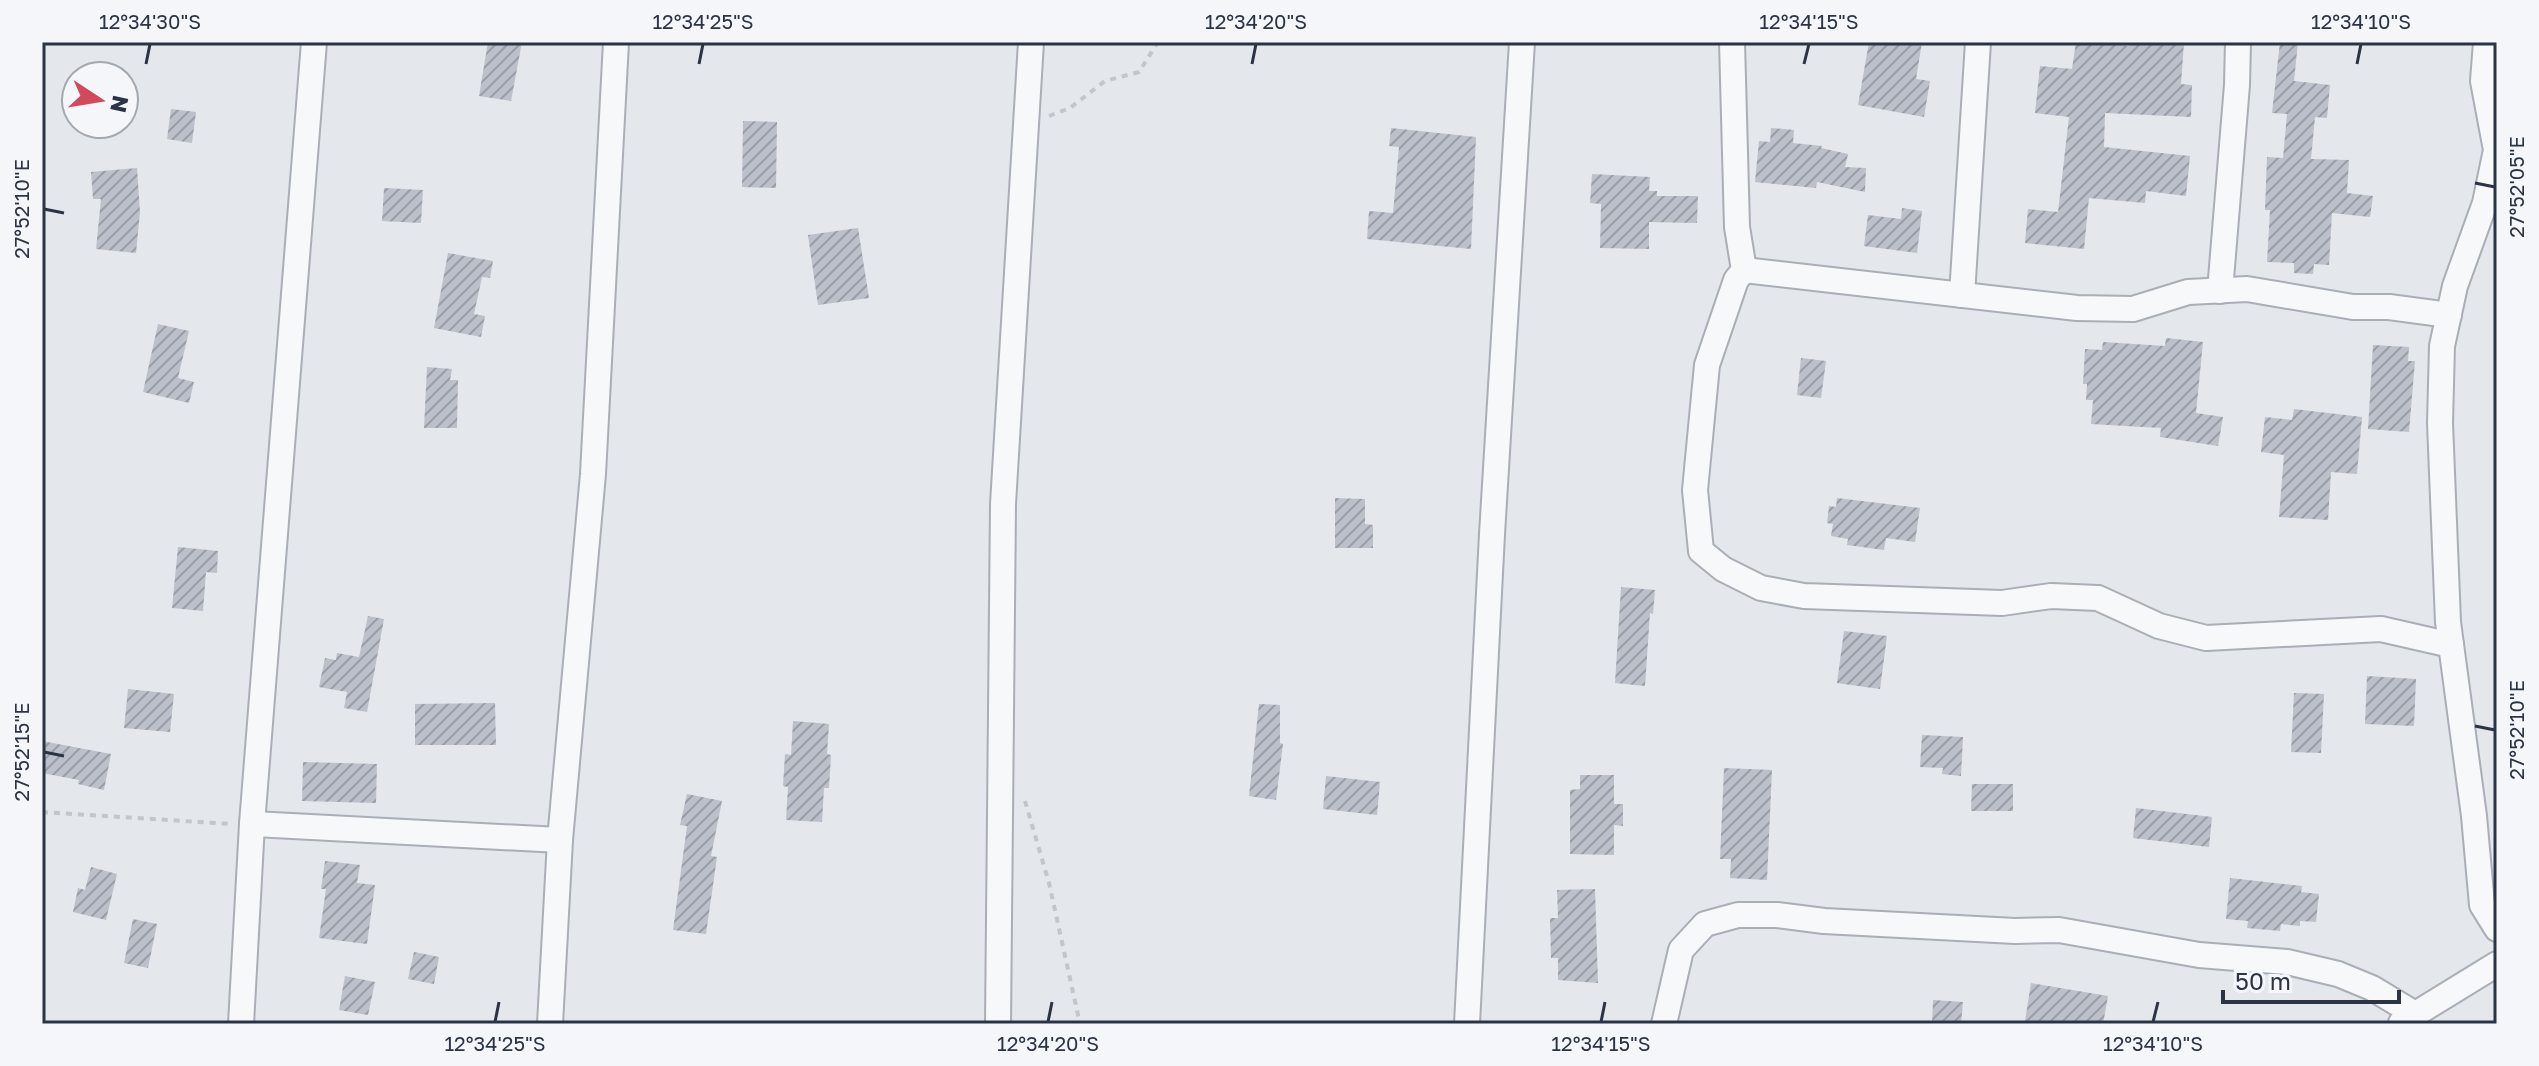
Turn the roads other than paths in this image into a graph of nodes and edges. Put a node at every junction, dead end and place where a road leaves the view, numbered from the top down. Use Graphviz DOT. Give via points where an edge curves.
graph roads {
  1 [pos="314,42"];
  2 [pos="616,42"];
  3 [pos="1031,42"];
  4 [pos="1522,42"];
  5 [pos="1732,42"];
  6 [pos="1978,42"];
  7 [pos="2238,42"];
  8 [pos="2486,42"];
  9 [pos="2491,94"];
  10 [pos="1744,270"];
  11 [pos="2220,291"];
  12 [pos="1962,295"];
  13 [pos="2449,315"];
  14 [pos="2451,645"];
  15 [pos="252,824"];
  16 [pos="560,840"];
  17 [pos="2497,929"];
  18 [pos="2497,964"];
  19 [pos="2407,1019"];
  20 [pos="241,1024"];
  21 [pos="550,1024"];
  22 [pos="998,1024"];
  23 [pos="1467,1024"];
  24 [pos="1664,1024"];
  1 -- 15 [label="street"];
  2 -- 16 [label="street" via="593,474"];
  3 -- 22 [label="street" via="1003,504"];
  4 -- 23 [label="street"];
  5 -- 10 [label="street" via="1737,227"];
  6 -- 12 [label="street"];
  7 -- 11 [label="street"];
  8 -- 9 [label="street" via="2483,81"];
  9 -- 13 [label="street" via="2496,150"];
  10 -- 12 [label="street"];
  10 -- 14 [label="street" via="1707,365 1695,490 1701,551 1723,569 1761,588 1804,596 2002,603 2051,596 2098,598 2159,626 2206,638 2381,629"];
  11 -- 12 [label="street" via="2188,292 2133,309"];
  11 -- 13 [label="street" via="2247,289 2353,307"];
  13 -- 14 [label="street" via="2442,346 2440,423"];
  14 -- 17 [label="street" via="2482,905"];
  15 -- 16 [label="street"];
  15 -- 20 [label="street"];
  16 -- 21 [label="street"];
  18 -- 19 [label="street"];
  19 -- 24 [label="street" via="2372,988 2287,962 2199,955 2059,930 1738,915 1705,924 1681,950"];
}
